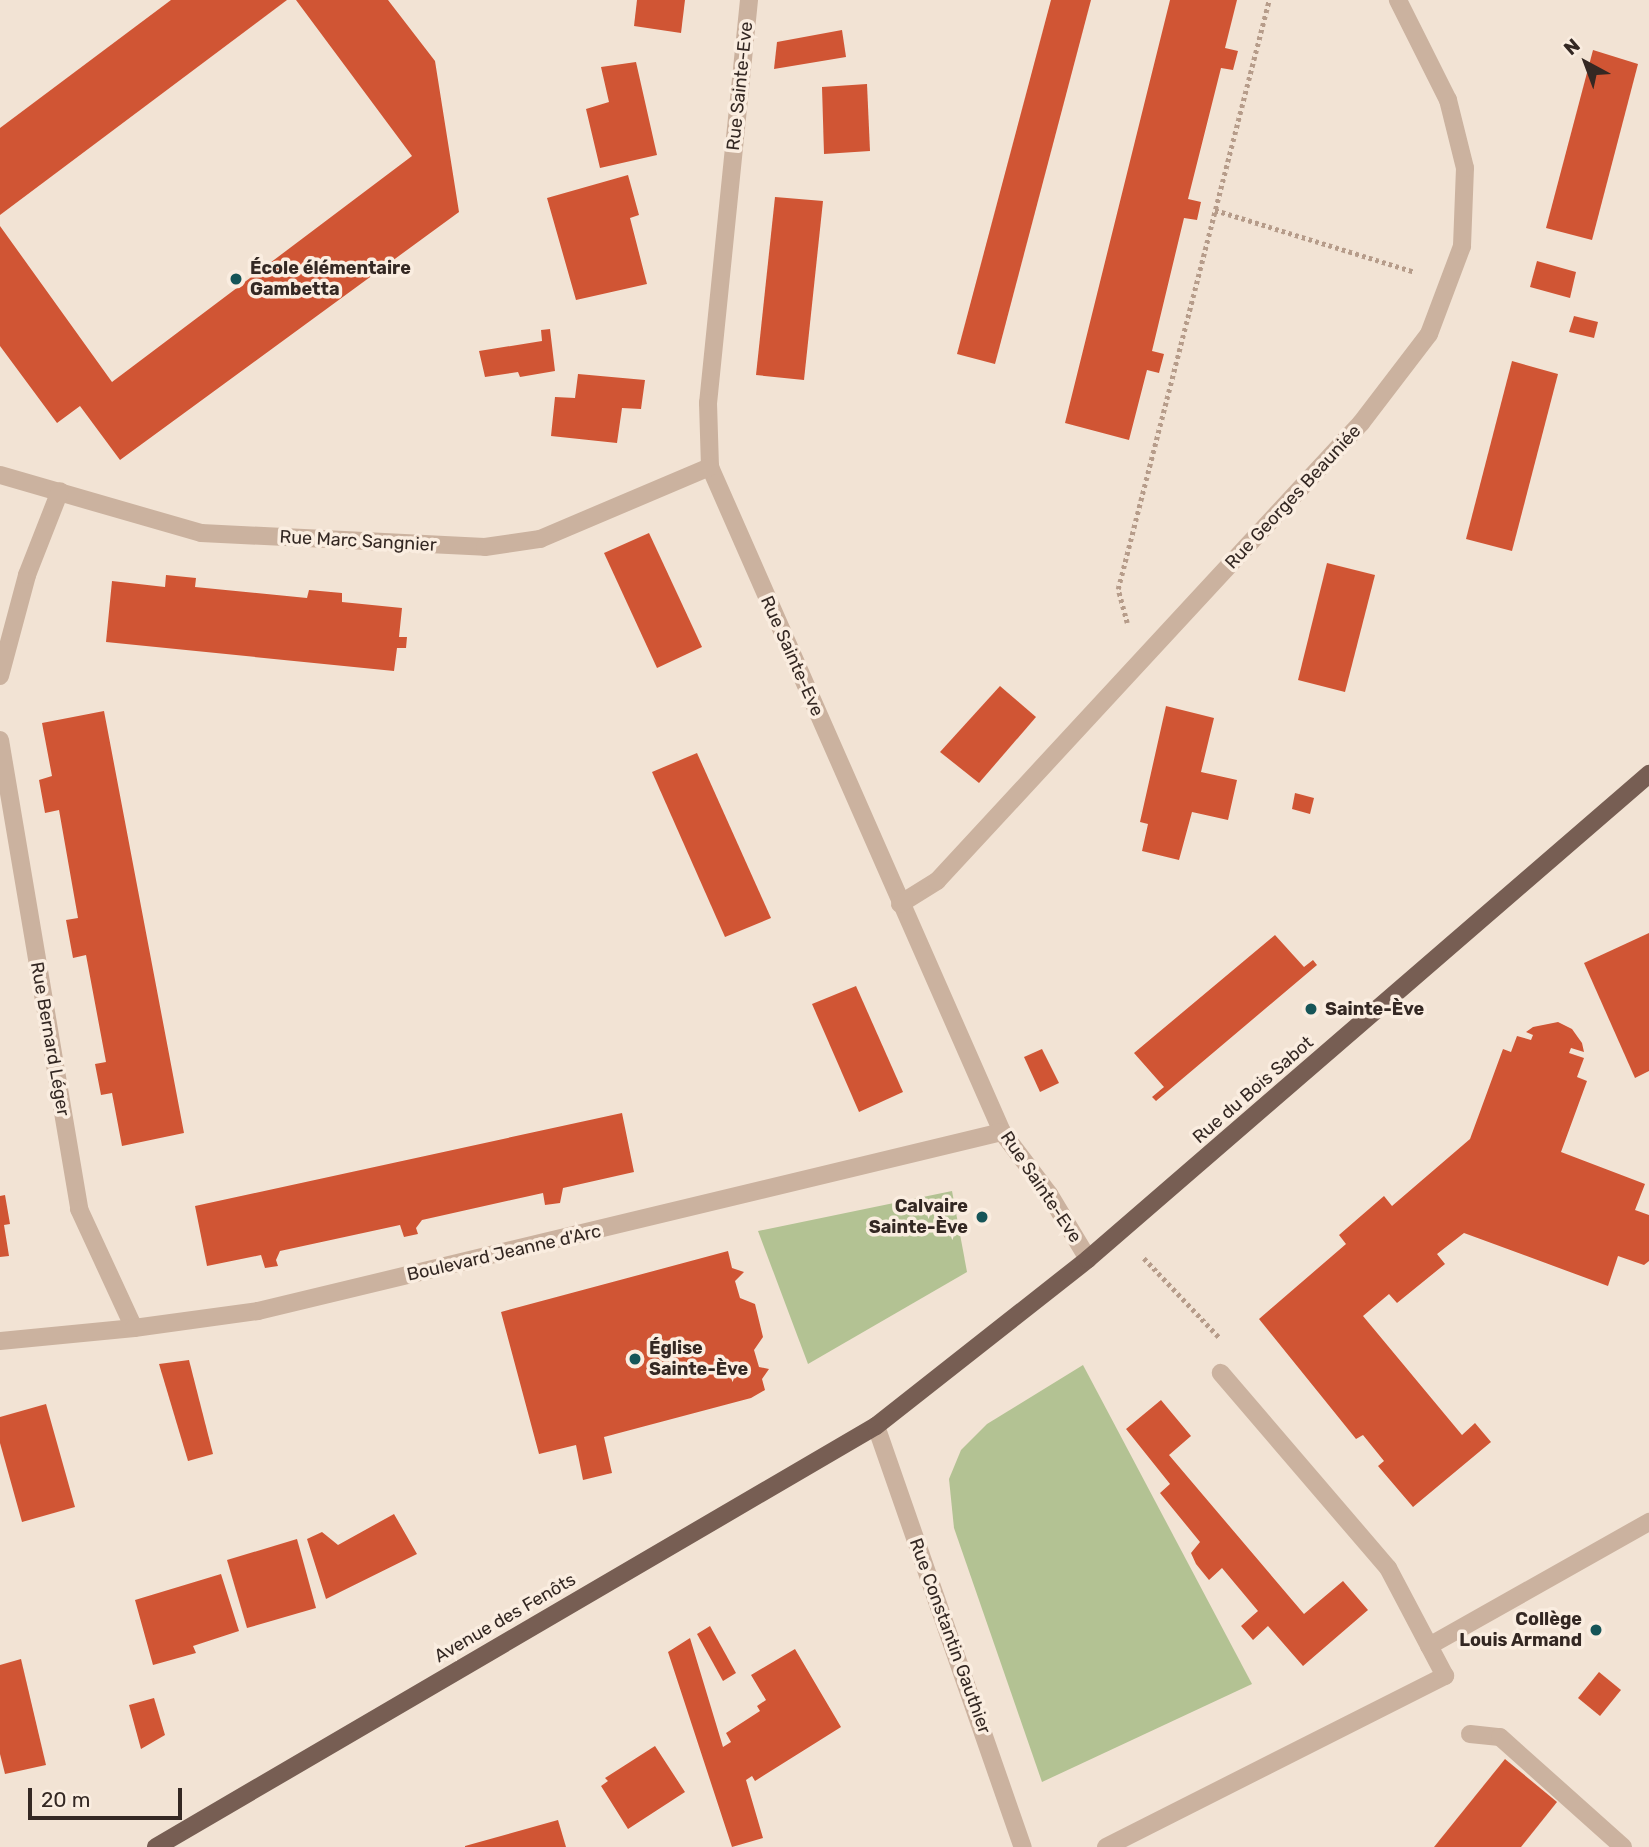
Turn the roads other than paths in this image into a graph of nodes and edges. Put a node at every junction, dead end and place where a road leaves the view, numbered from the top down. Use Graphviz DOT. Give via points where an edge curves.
graph roads {
  1 [pos="749,0"];
  2 [pos="1398,0"];
  3 [pos="710,467"];
  4 [pos="0,475"];
  5 [pos="60,491"];
  6 [pos="0,676"];
  7 [pos="0,740"];
  8 [pos="1649,775"];
  9 [pos="900,904"];
  10 [pos="1002,1132"];
  11 [pos="1088,1259"];
  12 [pos="134,1328"];
  13 [pos="0,1341"];
  14 [pos="1221,1373"];
  15 [pos="876,1426"];
  16 [pos="1649,1522"];
  17 [pos="1429,1646"];
  18 [pos="1470,1734"];
  19 [pos="177,1842"];
  20 [pos="156,1847"];
  21 [pos="1023,1847"];
  22 [pos="1106,1847"];
  23 [pos="1623,1847"];
  1 -- 3 [label="street, Rue Sainte-Eve" via="708,403"];
  2 -- 9 [label="street, Rue Georges Beauniée" via="1448,100 1465,169 1462,246 1429,334 1362,423 1138,665 937,881"];
  3 -- 5 [label="street, Rue Marc Sangnier" via="540,539 485,547 201,533"];
  3 -- 9 [label="street, Rue Sainte-Eve"];
  4 -- 5 [label="street, Rue Marc Sangnier"];
  5 -- 6 [label="street" via="27,575"];
  7 -- 12 [label="street, Rue Bernard Léger" via="79,1209"];
  8 -- 11 [label="main road, Rue du Bois Sabot"];
  9 -- 10 [label="street, Rue Sainte-Eve"];
  10 -- 11 [label="street, Rue Sainte-Eve" via="1049,1194"];
  10 -- 12 [label="street, Boulevard Jeanne d'Arc" via="258,1311"];
  11 -- 15 [label="main road, Rue du Bois Sabot"];
  12 -- 13 [label="street, Boulevard Jeanne d'Arc"];
  14 -- 17 [label="street" via="1388,1568"];
  15 -- 19 [label="main road, Avenue des Fenôts"];
  15 -- 21 [label="street, Rue Constantin Gauthier"];
  16 -- 17 [label="street"];
  17 -- 22 [label="street" via="1445,1676"];
  18 -- 23 [label="street" via="1500,1737"];
  19 -- 20 [label="main road, Avenue des Fenôts"];
}
